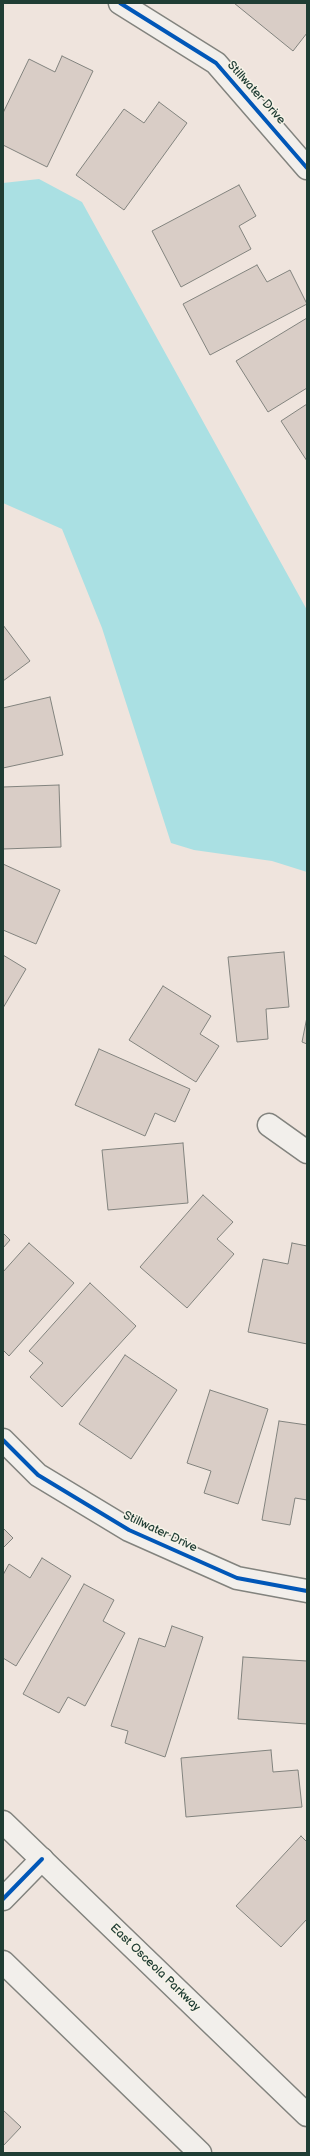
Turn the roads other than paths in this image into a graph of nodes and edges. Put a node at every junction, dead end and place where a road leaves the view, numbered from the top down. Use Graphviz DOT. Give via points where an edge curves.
graph roads {
  1 [pos="120,3"];
  2 [pos="307,168"];
  3 [pos="269,1125"];
  4 [pos="307,1152"];
  5 [pos="3,1440"];
  6 [pos="307,1591"];
  7 [pos="3,1822"];
  8 [pos="42,1859"];
  9 [pos="3,1899"];
  10 [pos="3,1962"];
  11 [pos="307,2115"];
  12 [pos="200,2153"];
  1 -- 2 [label="street, Stillwater Drive" via="216,64"];
  3 -- 4 [label="street"];
  5 -- 6 [label="street, Stillwater Drive" via="38,1475 129,1530 237,1578"];
  7 -- 8 [label="street, East Osceola Parkway"];
  8 -- 9 [label="street"];
  8 -- 11 [label="street, East Osceola Parkway"];
  10 -- 12 [label="street"];
}
